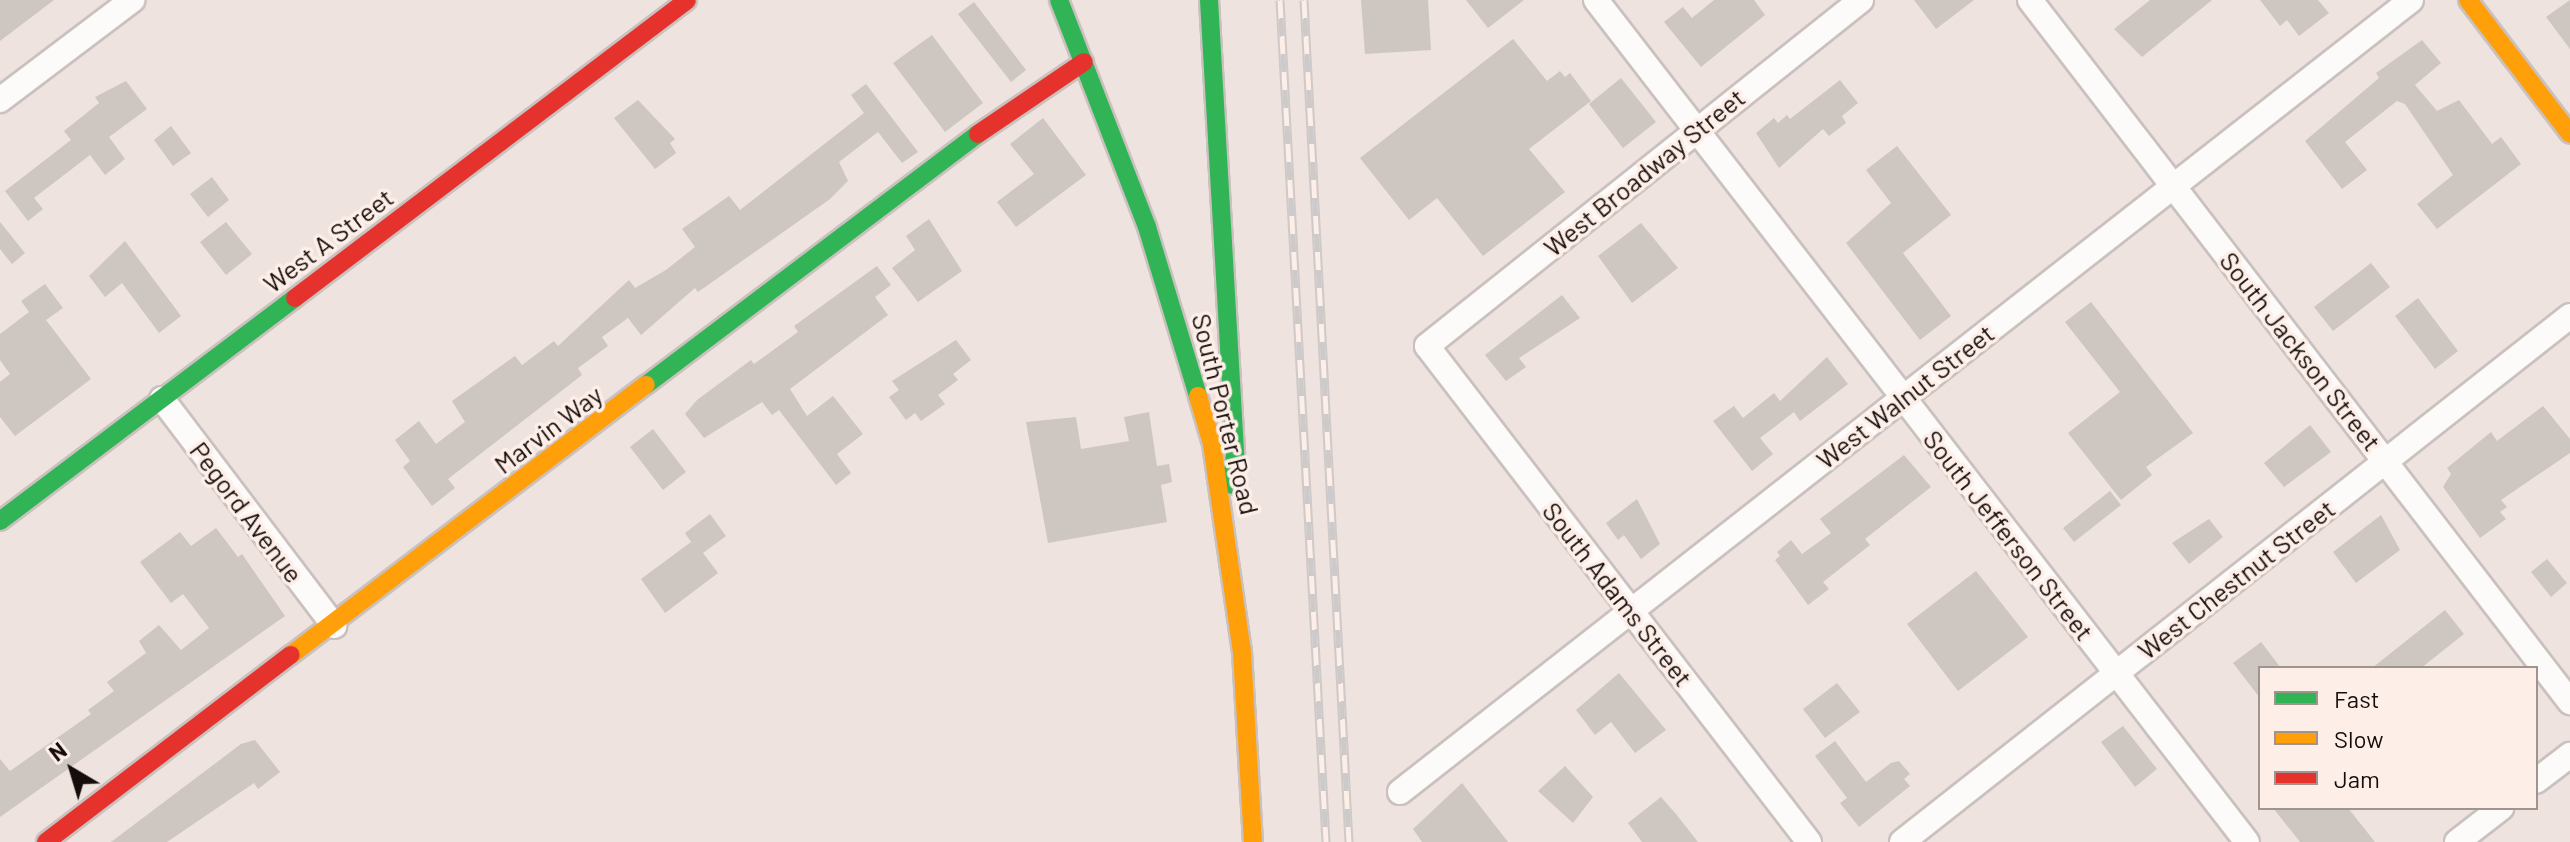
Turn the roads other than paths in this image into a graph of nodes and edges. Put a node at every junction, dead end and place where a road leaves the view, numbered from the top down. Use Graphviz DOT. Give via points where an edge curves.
graph roads {
  1 [pos="132,0"];
  2 [pos="687,0"];
  3 [pos="1059,0"];
  4 [pos="1209,0"];
  5 [pos="1596,0"];
  6 [pos="1861,0"];
  7 [pos="2030,0"];
  8 [pos="2411,0"];
  9 [pos="2468,0"];
  10 [pos="1084,62"];
  11 [pos="0,100"];
  12 [pos="1695,130"];
  13 [pos="2570,134"];
  14 [pos="2174,186"];
  15 [pos="2570,316"];
  16 [pos="1427,346"];
  17 [pos="162,399"];
  18 [pos="1903,399"];
  19 [pos="2386,461"];
  20 [pos="1226,520"];
  21 [pos="0,521"];
  22 [pos="1631,610"];
  23 [pos="334,626"];
  24 [pos="2116,672"];
  25 [pos="2570,702"];
  26 [pos="2570,755"];
  27 [pos="2538,779"];
  28 [pos="1400,792"];
  29 [pos="2498,810"];
  30 [pos="55,840"];
  31 [pos="1253,842"];
  32 [pos="1809,842"];
  33 [pos="1902,842"];
  34 [pos="2247,842"];
  35 [pos="2457,842"];
  1 -- 11 [label="street"];
  2 -- 17 [label="street, West A Street"];
  3 -- 10 [label="street, South Porter Road"];
  4 -- 20 [label="street" via="1235,455"];
  5 -- 12 [label="street, South Jefferson Street"];
  6 -- 12 [label="street, West Broadway Street"];
  7 -- 14 [label="street, South Jackson Street"];
  8 -- 14 [label="street, West Walnut Street"];
  9 -- 13 [label="street"];
  10 -- 20 [label="street, South Porter Road" via="1179,326 1212,444"];
  10 -- 23 [label="street, Marvin Way" via="1045,84 913,182"];
  12 -- 16 [label="street, West Broadway Street"];
  12 -- 18 [label="street, South Jefferson Street"];
  14 -- 18 [label="street, West Walnut Street"];
  14 -- 19 [label="street, South Jackson Street"];
  15 -- 19 [label="street, West Chestnut Street"];
  16 -- 22 [label="street, South Adams Street"];
  17 -- 21 [label="street, West A Street"];
  17 -- 23 [label="street, Pegord Avenue"];
  18 -- 22 [label="street, West Walnut Street"];
  18 -- 24 [label="street, South Jefferson Street"];
  19 -- 24 [label="street, West Chestnut Street"];
  19 -- 25 [label="street, South Jackson Street"];
  20 -- 31 [label="street, South Porter Road" via="1242,652"];
  22 -- 28 [label="street, West Walnut Street"];
  22 -- 32 [label="street, South Adams Street"];
  23 -- 30 [label="street, Marvin Way"];
  24 -- 33 [label="street, West Chestnut Street"];
  24 -- 34 [label="street, South Jefferson Street"];
  26 -- 27 [label="street"];
  29 -- 35 [label="street"];
}
